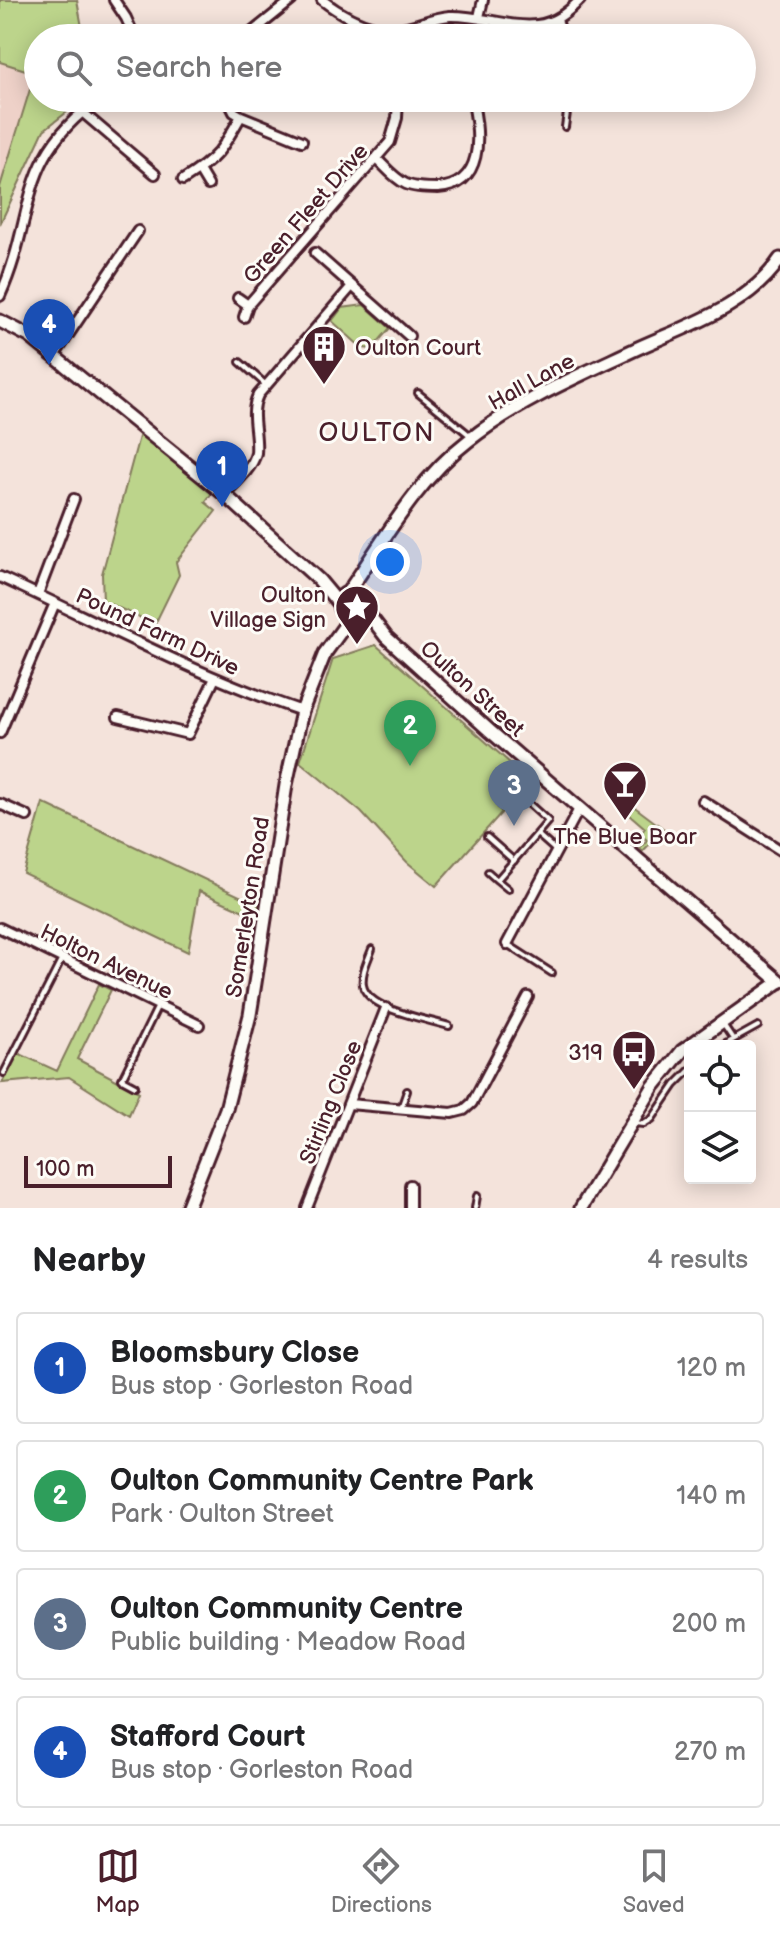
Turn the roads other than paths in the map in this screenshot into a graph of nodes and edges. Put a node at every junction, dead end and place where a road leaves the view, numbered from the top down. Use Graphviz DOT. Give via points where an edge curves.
graph roads {
  1 [pos="114,0"];
  2 [pos="292,0"];
  3 [pos="322,0"];
  4 [pos="483,0"];
  5 [pos="580,0"];
  6 [pos="479,17"];
  7 [pos="557,19"];
  8 [pos="129,24"];
  9 [pos="262,24"];
  10 [pos="363,24"];
  11 [pos="426,24"];
  12 [pos="515,24"];
  13 [pos="542,24"];
  14 [pos="558,24"];
  15 [pos="80,112"];
  16 [pos="82,112"];
  17 [pos="234,112"];
  18 [pos="397,112"];
  19 [pos="475,112"];
  20 [pos="567,112"];
  21 [pos="241,116"];
  22 [pos="565,127"];
  23 [pos="302,141"];
  24 [pos="377,159"];
  25 [pos="199,170"];
  26 [pos="155,174"];
  27 [pos="183,180"];
  28 [pos="208,185"];
  29 [pos="138,231"];
  30 [pos="315,253"];
  31 [pos="780,259"];
  32 [pos="352,286"];
  33 [pos="0,296"];
  34 [pos="238,298"];
  35 [pos="248,305"];
  36 [pos="244,317"];
  37 [pos="0,321"];
  38 [pos="409,336"];
  39 [pos="54,356"];
  40 [pos="240,362"];
  41 [pos="266,385"];
  42 [pos="418,393"];
  43 [pos="472,438"];
  44 [pos="224,494"];
  45 [pos="74,499"];
  46 [pos="0,577"];
  47 [pos="38,594"];
  48 [pos="55,603"];
  49 [pos="350,605"];
  50 [pos="215,678"];
  51 [pos="302,711"];
  52 [pos="118,717"];
  53 [pos="0,733"];
  54 [pos="517,793"];
  55 [pos="703,801"];
  56 [pos="0,804"];
  57 [pos="579,809"];
  58 [pos="27,816"];
  59 [pos="537,834"];
  60 [pos="487,837"];
  61 [pos="780,850"];
  62 [pos="557,851"];
  63 [pos="514,861"];
  64 [pos="488,872"];
  65 [pos="497,880"];
  66 [pos="508,889"];
  67 [pos="0,928"];
  68 [pos="507,944"];
  69 [pos="372,949"];
  70 [pos="62,959"];
  71 [pos="552,973"];
  72 [pos="780,982"];
  73 [pos="528,997"];
  74 [pos="158,1006"];
  75 [pos="386,1008"];
  76 [pos="721,1021"];
  77 [pos="199,1025"];
  78 [pos="449,1026"];
  79 [pos="758,1026"];
  80 [pos="733,1039"];
  81 [pos="4,1073"];
  82 [pos="684,1076"];
  83 [pos="135,1086"];
  84 [pos="407,1091"];
  85 [pos="349,1104"];
  86 [pos="401,1108"];
  87 [pos="631,1122"];
  88 [pos="410,1185"];
  89 [pos="477,1196"];
  90 [pos="187,1208"];
  91 [pos="307,1208"];
  92 [pos="410,1208"];
  93 [pos="475,1208"];
  94 [pos="581,1208"];
  1 -- 8 [label="street"];
  2 -- 9 [label="street"];
  3 -- 10 [label="street"];
  4 -- 6 [label="street"];
  5 -- 7 [label="street"];
  6 -- 11 [label="street" via="448,16"];
  6 -- 12 [label="street"];
  7 -- 13 [label="street"];
  7 -- 14 [label="street"];
  15 -- 33 [label="street" via="37,171 12,270"];
  16 -- 26 [label="street"];
  17 -- 21 [label="street"];
  18 -- 24 [label="street, Green Fleet Drive" via="395,131"];
  19 -- 24 [label="street" via="477,151 466,177 455,185 407,185"];
  20 -- 22 [label="lane"];
  21 -- 23 [label="street"];
  21 -- 25 [label="street" via="222,151"];
  24 -- 35 [label="street, Green Fleet Drive"];
  25 -- 27 [label="street"];
  25 -- 28 [label="street"];
  29 -- 39 [label="street"];
  30 -- 32 [label="street"];
  31 -- 43 [label="main road, Hall Lane" via="761,282 717,312 527,403"];
  32 -- 38 [label="street"];
  32 -- 41 [label="street"];
  34 -- 35 [label="street, Green Fleet Drive"];
  35 -- 36 [label="street, Green Fleet Drive"];
  37 -- 39 [label="main road, Oulton Street"];
  39 -- 44 [label="main road, Oulton Street"];
  40 -- 41 [label="lane"];
  41 -- 44 [label="street" via="253,405 253,461"];
  42 -- 43 [label="lane"];
  43 -- 49 [label="main road, Hall Lane" via="426,482 377,551"];
  44 -- 49 [label="main road, Oulton Street"];
  45 -- 47 [label="street"];
  46 -- 47 [label="street, Pound Farm Drive"];
  47 -- 48 [label="street, Pound Farm Drive"];
  48 -- 50 [label="street, Pound Farm Drive"];
  48 -- 53 [label="street"];
  49 -- 51 [label="main road, Somerleyton Road"];
  49 -- 57 [label="main road, Oulton Street"];
  50 -- 51 [label="street, Pound Farm Drive"];
  50 -- 52 [label="street" via="188,734"];
  51 -- 90 [label="main road, Somerleyton Road" via="250,1015 226,1109"];
  54 -- 59 [label="lane" via="548,821"];
  55 -- 61 [label="street"];
  56 -- 58 [label="street"];
  57 -- 62 [label="street"];
  57 -- 72 [label="main road, Oulton Street"];
  59 -- 62 [label="lane"];
  59 -- 63 [label="lane"];
  60 -- 63 [label="lane"];
  62 -- 68 [label="street"];
  63 -- 65 [label="lane"];
  64 -- 65 [label="lane"];
  65 -- 66 [label="lane"];
  67 -- 70 [label="street, Holton Avenue"];
  68 -- 71 [label="lane"];
  69 -- 75 [label="lane" via="363,985 372,1000"];
  70 -- 74 [label="street, Holton Avenue"];
  70 -- 81 [label="lane"];
  72 -- 76 [label="main road"];
  73 -- 86 [label="street" via="524,1016 464,1110"];
  74 -- 77 [label="street, Holton Avenue"];
  74 -- 83 [label="lane" via="122,1079"];
  75 -- 78 [label="lane"];
  75 -- 85 [label="street, Stirling Close"];
  76 -- 80 [label="lane"];
  76 -- 87 [label="main road" via="682,1051"];
  79 -- 80 [label="lane"];
  82 -- 87 [label="lane" via="652,1119"];
  84 -- 86 [label="lane"];
  85 -- 86 [label="street"];
  85 -- 91 [label="street, Stirling Close"];
  87 -- 94 [label="main road"];
  88 -- 92 [label="street"];
  89 -- 93 [label="lane"];
}
